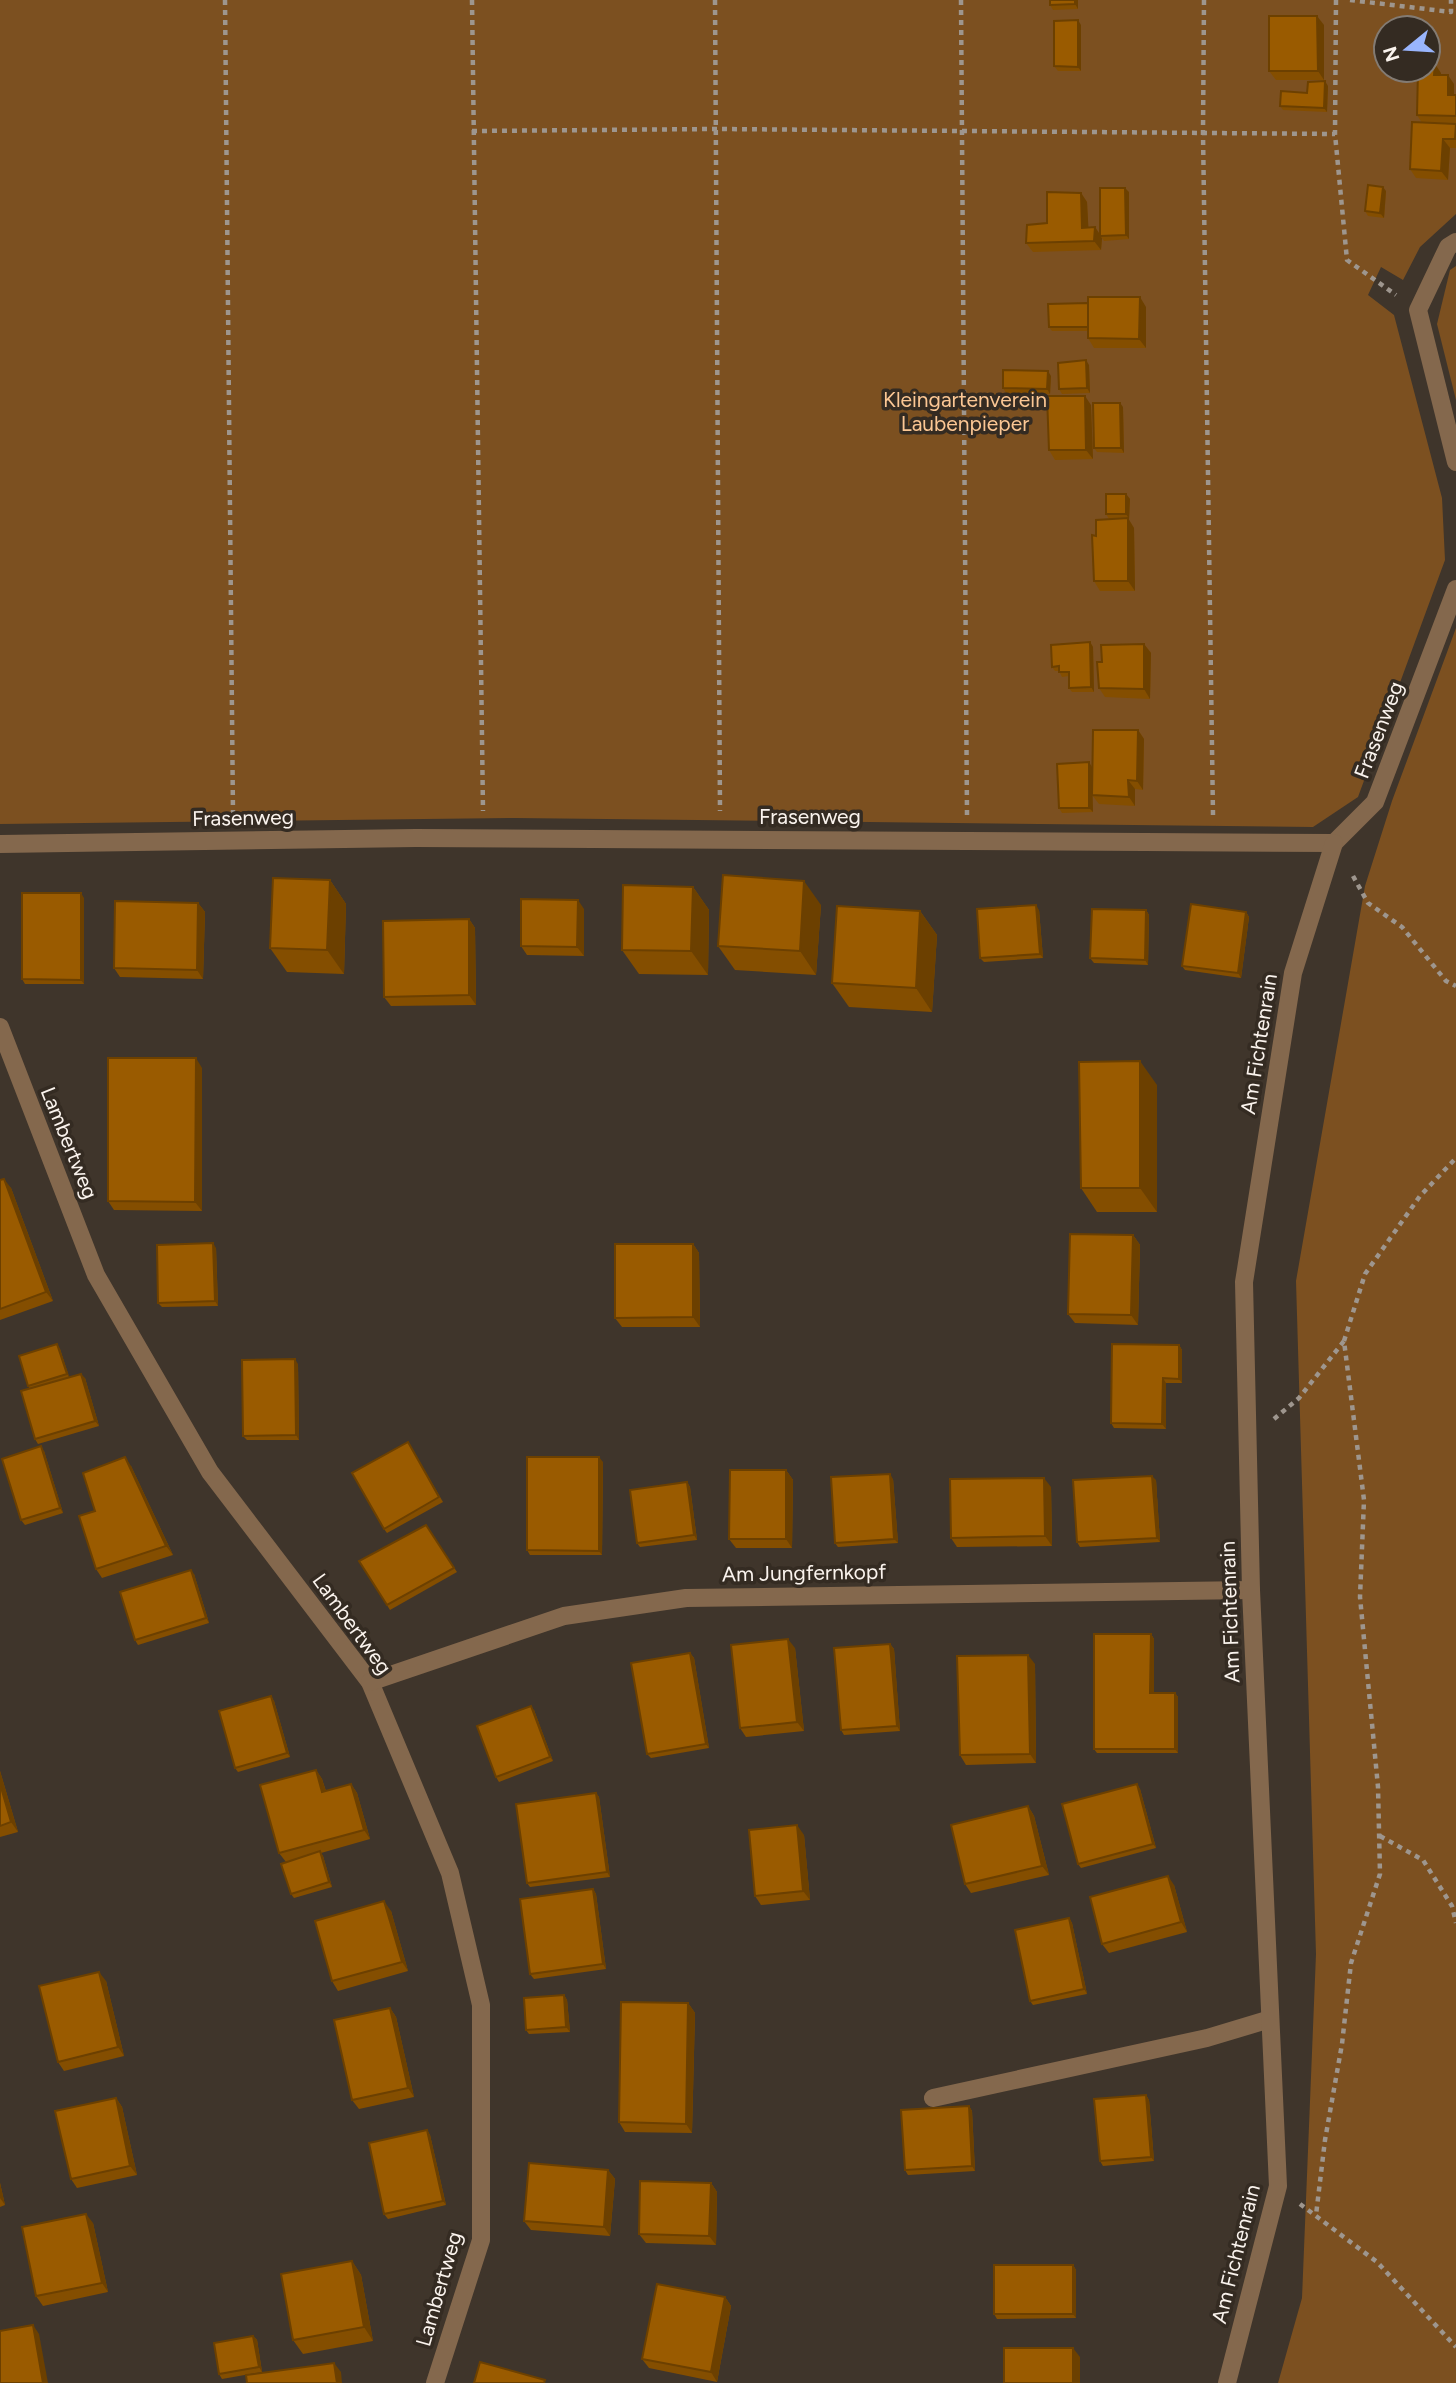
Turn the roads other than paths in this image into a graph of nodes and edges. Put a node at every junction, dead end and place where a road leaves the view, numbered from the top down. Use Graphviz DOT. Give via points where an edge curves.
graph roads {
  1 [pos="1456,242"];
  2 [pos="1456,462"];
  3 [pos="1456,589"];
  4 [pos="1334,843"];
  5 [pos="0,844"];
  6 [pos="0,1027"];
  7 [pos="1251,1590"];
  8 [pos="370,1682"];
  9 [pos="1270,2019"];
  10 [pos="933,2098"];
  11 [pos="435,2383"];
  12 [pos="1227,2383"];
  1 -- 2 [label="street" via="1448,247 1418,310"];
  3 -- 4 [label="street, Frasenweg" via="1376,802"];
  4 -- 5 [label="street, Frasenweg" via="483,838"];
  4 -- 7 [label="street, Am Fichtenrain" via="1293,973 1244,1282"];
  6 -- 8 [label="street, Lambertweg" via="96,1275 210,1472"];
  7 -- 8 [label="street, Am Jungfernkopf" via="686,1598 564,1616"];
  7 -- 9 [label="street, Am Fichtenrain"];
  8 -- 11 [label="street, Lambertweg" via="450,1872 481,2005 481,2241"];
  9 -- 10 [label="street" via="1207,2038"];
  9 -- 12 [label="street, Am Fichtenrain" via="1278,2186"];
}
